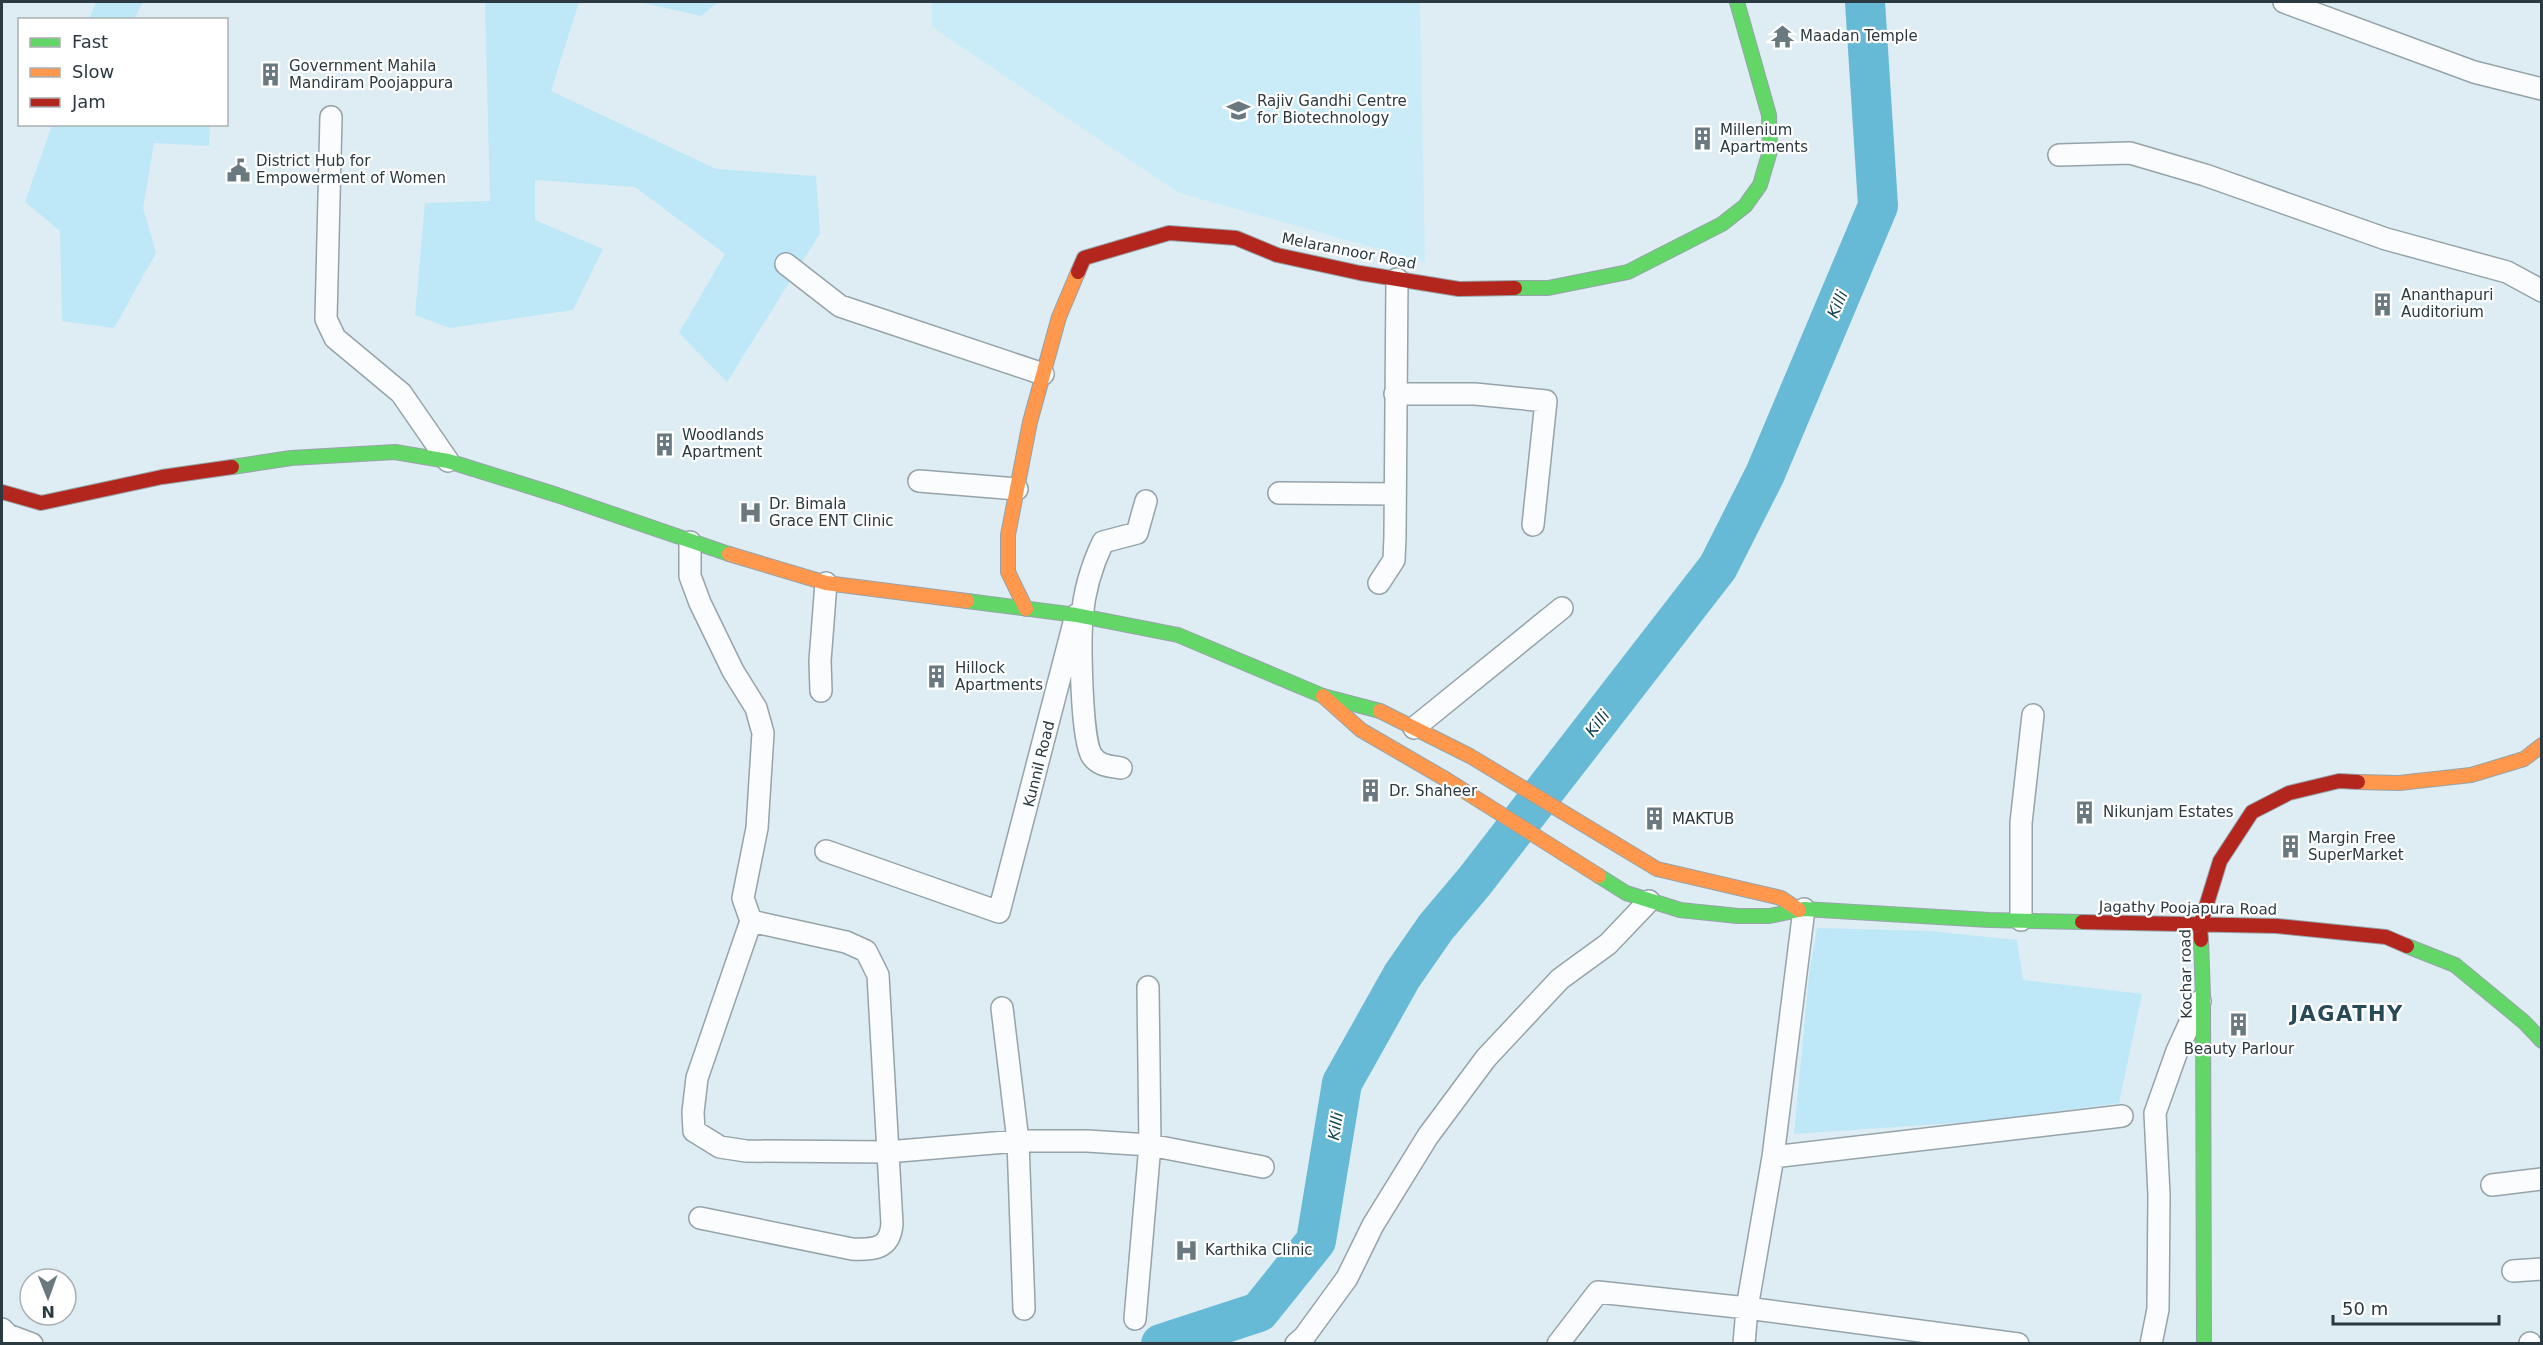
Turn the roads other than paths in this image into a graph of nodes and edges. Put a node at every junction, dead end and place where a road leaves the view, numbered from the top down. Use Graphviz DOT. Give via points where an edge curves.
graph roads {
  1 [pos="1737,2"];
  2 [pos="2284,2"];
  3 [pos="2541,89"];
  4 [pos="331,117"];
  5 [pos="2059,155"];
  6 [pos="786,264"];
  7 [pos="1397,279"];
  8 [pos="2541,291"];
  9 [pos="1043,374"];
  10 [pos="1395,394"];
  11 [pos="448,461"];
  12 [pos="919,481"];
  13 [pos="1017,489"];
  14 [pos="2,492"];
  15 [pos="1279,494"];
  16 [pos="1395,494"];
  17 [pos="1146,501"];
  18 [pos="1533,525"];
  19 [pos="690,542"];
  20 [pos="1379,582"];
  21 [pos="826,583"];
  22 [pos="1562,608"];
  23 [pos="1026,609"];
  24 [pos="1079,616"];
  25 [pos="821,691"];
  26 [pos="1323,696"];
  27 [pos="2033,715"];
  28 [pos="1414,728"];
  29 [pos="2541,746"];
  30 [pos="1121,768"];
  31 [pos="826,851"];
  32 [pos="1649,901"];
  33 [pos="1801,910"];
  34 [pos="2021,920"];
  35 [pos="751,921"];
  36 [pos="2200,926"];
  37 [pos="1148,987"];
  38 [pos="2203,996"];
  39 [pos="1002,1008"];
  40 [pos="2541,1041"];
  41 [pos="2122,1116"];
  42 [pos="1018,1141"];
  43 [pos="1150,1145"];
  44 [pos="887,1152"];
  45 [pos="1773,1157"];
  46 [pos="1263,1167"];
  47 [pos="2541,1179"];
  48 [pos="2492,1185"];
  49 [pos="700,1218"];
  50 [pos="2541,1269"];
  51 [pos="2513,1271"];
  52 [pos="1747,1308"];
  53 [pos="1024,1309"];
  54 [pos="1135,1319"];
  55 [pos="2,1329"];
  56 [pos="1882,1335"];
  57 [pos="32,1344"];
  58 [pos="1296,1344"];
  59 [pos="1558,1344"];
  60 [pos="1744,1344"];
  61 [pos="2018,1344"];
  62 [pos="2151,1344"];
  63 [pos="2204,1344"];
  1 -- 7 [label="main road, Melarannoor Road" via="1770,115 1770,151 1760,185 1745,206 1722,224 1628,272 1548,288 1460,289"];
  2 -- 3 [label="street" via="2474,72"];
  4 -- 11 [label="street" via="327,319 335,338 400,393"];
  5 -- 8 [label="street" via="2130,153 2205,175 2386,239 2507,272"];
  6 -- 9 [label="street" via="840,306"];
  7 -- 9 [label="main road, Melarannoor Road" via="1277,255 1236,238 1169,233 1084,258 1059,317"];
  7 -- 10 [label="street"];
  9 -- 13 [label="main road, Melarannoor Road"];
  10 -- 16 [label="street"];
  10 -- 18 [label="street" via="1475,394 1546,401"];
  11 -- 14 [label="main road" via="395,452 291,458 162,477 40,503"];
  11 -- 19 [label="main road"];
  12 -- 13 [label="street"];
  13 -- 23 [label="main road, Melarannoor Road" via="1008,536 1008,572"];
  15 -- 16 [label="street"];
  16 -- 20 [label="street" via="1394,560"];
  17 -- 24 [label="street" via="1137,533 1103,542"];
  19 -- 21 [label="main road"];
  19 -- 35 [label="street" via="690,576 700,603 756,708 762,733 757,828 743,898"];
  21 -- 23 [label="main road"];
  21 -- 25 [label="street"];
  22 -- 28 [label="street"];
  23 -- 24 [label="main road"];
  24 -- 26 [label="main road" via="1178,635"];
  24 -- 30 [label="street" via="1083,714 1091,755 1101,765"];
  24 -- 31 [label="street, Kunnil Road" via="999,912"];
  26 -- 28 [label="main road" via="1373,707"];
  26 -- 32 [label="main road" via="1361,730 1626,893"];
  27 -- 34 [label="street" via="2021,823"];
  28 -- 33 [label="main road" via="1470,756 1657,869 1781,898"];
  29 -- 36 [label="main road, Kochar road" via="2524,759 2471,775 2399,783 2339,781 2289,793 2252,812 2220,861"];
  32 -- 33 [label="main road" via="1680,910 1738,916"];
  32 -- 58 [label="street" via="1608,944 1560,980 1486,1058 1428,1136 1372,1225 1347,1278"];
  33 -- 34 [label="main road, Jagathy Poojapura Road"];
  33 -- 45 [label="street"];
  34 -- 36 [label="main road, Jagathy Poojapura Road"];
  35 -- 44 [label="street" via="846,942 866,951 878,975"];
  35 -- 44 [label="street" via="697,1078 694,1131 720,1146 746,1151"];
  36 -- 38 [label="main road, Kochar road"];
  36 -- 40 [label="main road, Jagathy Poojapura Road" via="2277,926 2386,937 2455,964"];
  37 -- 43 [label="street"];
  38 -- 62 [label="street" via="2177,1051 2156,1113 2158,1309"];
  38 -- 63 [label="main road, Kochar road"];
  39 -- 42 [label="street"];
  41 -- 45 [label="street"];
  42 -- 43 [label="street"];
  42 -- 44 [label="street"];
  42 -- 53 [label="street"];
  43 -- 46 [label="street"];
  43 -- 54 [label="street"];
  44 -- 49 [label="street" via="892,1224 891,1237 884,1245 852,1249"];
  45 -- 52 [label="street"];
  47 -- 48 [label="street"];
  50 -- 51 [label="street"];
  52 -- 56 [label="street"];
  52 -- 59 [label="street" via="1598,1293"];
  52 -- 60 [label="street"];
  55 -- 57 [label="street"];
  56 -- 61 [label="street"];
}
